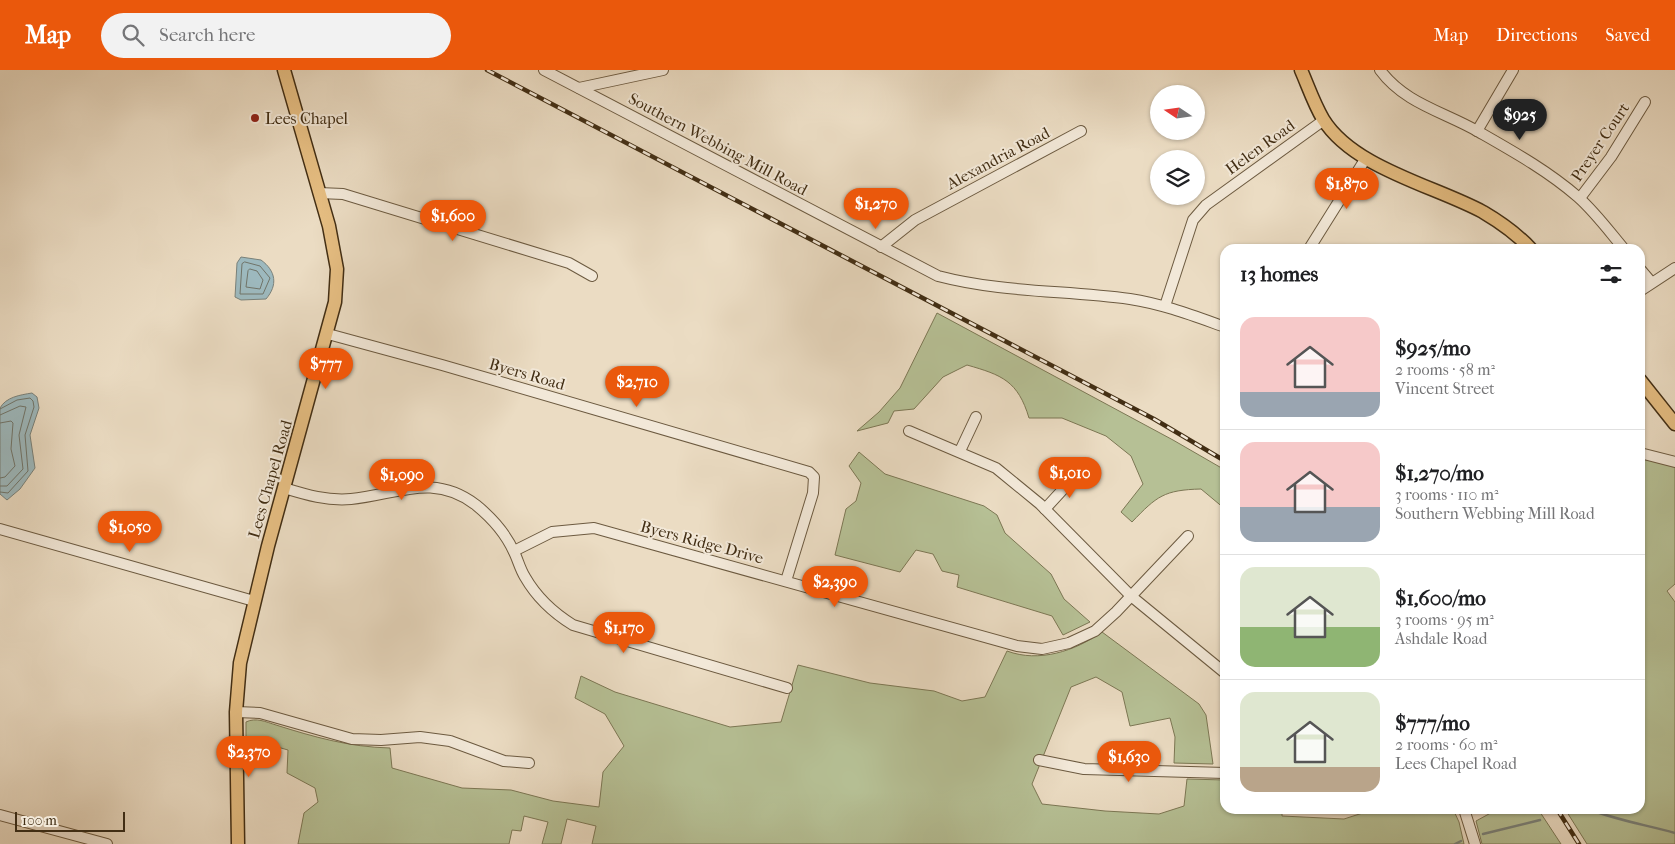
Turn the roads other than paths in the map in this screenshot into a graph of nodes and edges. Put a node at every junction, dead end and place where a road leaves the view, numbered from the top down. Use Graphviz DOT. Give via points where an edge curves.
graph roads {
  1 [pos="284,70"];
  2 [pos="544,70"];
  3 [pos="663,70"];
  4 [pos="1301,70"];
  5 [pos="1380,70"];
  6 [pos="1513,70"];
  7 [pos="579,88"];
  8 [pos="1645,102"];
  9 [pos="1324,120"];
  10 [pos="1081,131"];
  11 [pos="1477,131"];
  12 [pos="1366,158"];
  13 [pos="319,193"];
  14 [pos="1580,198"];
  15 [pos="1312,244"];
  16 [pos="1525,244"];
  17 [pos="1620,244"];
  18 [pos="881,247"];
  19 [pos="1675,268"];
  20 [pos="1645,275"];
  21 [pos="592,276"];
  22 [pos="1651,282"];
  23 [pos="1645,287"];
  24 [pos="1165,306"];
  25 [pos="1220,325"];
  26 [pos="328,334"];
  27 [pos="1645,386"];
  28 [pos="976,417"];
  29 [pos="1675,424"];
  30 [pos="909,431"];
  31 [pos="960,451"];
  32 [pos="1645,454"];
  33 [pos="1675,462"];
  34 [pos="1078,473"];
  35 [pos="284,488"];
  36 [pos="1045,509"];
  37 [pos="0,530"];
  38 [pos="1188,536"];
  39 [pos="514,551"];
  40 [pos="786,581"];
  41 [pos="1131,596"];
  42 [pos="254,601"];
  43 [pos="1220,669"];
  44 [pos="787,688"];
  45 [pos="236,712"];
  46 [pos="1039,760"];
  47 [pos="530,762"];
  48 [pos="1220,773"];
  49 [pos="1465,814"];
  50 [pos="0,815"];
  51 [pos="107,844"];
  52 [pos="238,844"];
  53 [pos="1474,844"];
  1 -- 13 [label="main road, Lees Chapel Road"];
  2 -- 7 [label="street, Southern Webbing Mill Road"];
  3 -- 7 [label="street"];
  4 -- 9 [label="main road"];
  5 -- 11 [label="street" via="1402,94"];
  6 -- 11 [label="street"];
  7 -- 18 [label="street, Southern Webbing Mill Road"];
  8 -- 14 [label="street, Preyer Court" via="1611,157"];
  9 -- 12 [label="main road"];
  9 -- 24 [label="street, Helen Road" via="1206,205 1193,220"];
  10 -- 18 [label="street, Alexandria Road" via="915,220"];
  11 -- 14 [label="street" via="1547,173"];
  12 -- 15 [label="street"];
  12 -- 16 [label="main road" via="1482,212 1500,222"];
  13 -- 21 [label="street" via="352,197 568,263"];
  13 -- 26 [label="main road, Lees Chapel Road" via="337,269 335,302"];
  14 -- 17 [label="street"];
  18 -- 24 [label="street, Southern Webbing Mill Road" via="938,276 973,285 1130,299"];
  19 -- 22 [label="street"];
  20 -- 22 [label="street"];
  22 -- 23 [label="street"];
  24 -- 25 [label="street, Southern Webbing Mill Road"];
  26 -- 35 [label="main road, Lees Chapel Road"];
  26 -- 40 [label="street, Byers Road" via="808,472 814,478 812,493"];
  27 -- 29 [label="main road"];
  28 -- 31 [label="street"];
  30 -- 31 [label="street"];
  31 -- 36 [label="street" via="996,468"];
  32 -- 33 [label="street"];
  34 -- 36 [label="street"];
  35 -- 39 [label="street" via="332,500 353,499 409,487 455,493 491,518"];
  35 -- 42 [label="main road, Lees Chapel Road"];
  36 -- 41 [label="street"];
  37 -- 42 [label="street"];
  38 -- 41 [label="street, Byers Ridge Drive"];
  39 -- 40 [label="street, Byers Ridge Drive" via="552,532 594,528"];
  39 -- 44 [label="street" via="539,598 552,612 572,625"];
  40 -- 41 [label="street, Byers Ridge Drive" via="1017,646 1042,649 1069,643 1095,631"];
  41 -- 43 [label="street"];
  42 -- 45 [label="main road, Lees Chapel Road" via="240,662"];
  45 -- 47 [label="street" via="260,714 352,740 420,737 450,741 504,761"];
  45 -- 52 [label="main road, Lees Chapel Road"];
  46 -- 48 [label="street" via="1084,769"];
  49 -- 53 [label="street"];
  50 -- 51 [label="street"];
}
